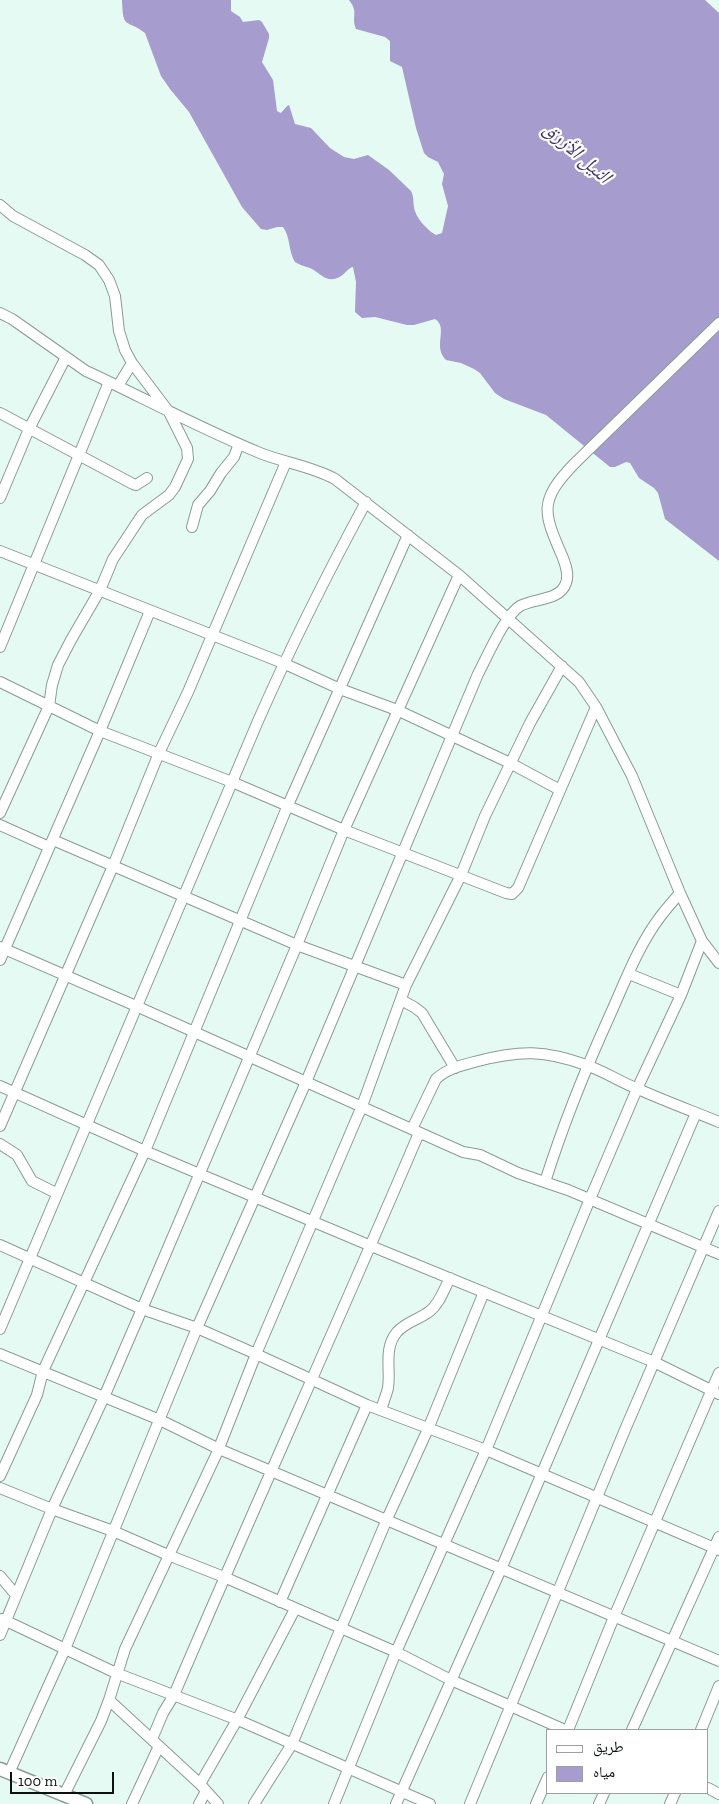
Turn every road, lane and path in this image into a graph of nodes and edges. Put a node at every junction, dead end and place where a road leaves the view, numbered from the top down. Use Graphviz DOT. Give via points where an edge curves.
graph roads {
  1 [pos="0,205"];
  2 [pos="0,313"];
  3 [pos="719,322"];
  4 [pos="66,357"];
  5 [pos="132,364"];
  6 [pos="113,384"];
  7 [pos="169,412"];
  8 [pos="0,413"];
  9 [pos="29,429"];
  10 [pos="239,444"];
  11 [pos="79,454"];
  12 [pos="286,462"];
  13 [pos="147,478"];
  14 [pos="0,498"];
  15 [pos="366,502"];
  16 [pos="192,526"];
  17 [pos="408,535"];
  18 [pos="0,551"];
  19 [pos="34,566"];
  20 [pos="459,575"];
  21 [pos="100,590"];
  22 [pos="150,611"];
  23 [pos="509,618"];
  24 [pos="212,635"];
  25 [pos="0,647"];
  26 [pos="283,663"];
  27 [pos="562,666"];
  28 [pos="0,682"];
  29 [pos="340,689"];
  30 [pos="49,706"];
  31 [pos="596,707"];
  32 [pos="397,710"];
  33 [pos="100,731"];
  34 [pos="454,736"];
  35 [pos="159,754"];
  36 [pos="510,763"];
  37 [pos="232,782"];
  38 [pos="560,790"];
  39 [pos="288,805"];
  40 [pos="0,814"];
  41 [pos="0,825"];
  42 [pos="344,830"];
  43 [pos="51,843"];
  44 [pos="404,853"];
  45 [pos="113,866"];
  46 [pos="461,875"];
  47 [pos="680,893"];
  48 [pos="182,897"];
  49 [pos="241,921"];
  50 [pos="702,941"];
  51 [pos="298,945"];
  52 [pos="2,948"];
  53 [pos="0,960"];
  54 [pos="719,963"];
  55 [pos="354,966"];
  56 [pos="629,974"];
  57 [pos="66,975"];
  58 [pos="406,985"];
  59 [pos="680,995"];
  60 [pos="401,1000"];
  61 [pos="136,1006"];
  62 [pos="194,1032"];
  63 [pos="249,1057"];
  64 [pos="587,1065"];
  65 [pos="455,1068"];
  66 [pos="306,1082"];
  67 [pos="0,1086"];
  68 [pos="637,1089"];
  69 [pos="15,1092"];
  70 [pos="362,1106"];
  71 [pos="696,1113"];
  72 [pos="719,1122"];
  73 [pos="87,1124"];
  74 [pos="0,1126"];
  75 [pos="416,1131"];
  76 [pos="0,1144"];
  77 [pos="144,1151"];
  78 [pos="199,1173"];
  79 [pos="545,1182"];
  80 [pos="56,1193"];
  81 [pos="256,1197"];
  82 [pos="590,1199"];
  83 [pos="719,1211"];
  84 [pos="312,1221"];
  85 [pos="649,1224"];
  86 [pos="0,1245"];
  87 [pos="371,1246"];
  88 [pos="703,1247"];
  89 [pos="719,1254"];
  90 [pos="29,1258"];
  91 [pos="450,1278"];
  92 [pos="84,1282"];
  93 [pos="484,1292"];
  94 [pos="142,1309"];
  95 [pos="542,1315"];
  96 [pos="197,1328"];
  97 [pos="0,1329"];
  98 [pos="598,1339"];
  99 [pos="0,1354"];
  100 [pos="256,1354"];
  101 [pos="654,1362"];
  102 [pos="43,1371"];
  103 [pos="719,1373"];
  104 [pos="311,1380"];
  105 [pos="715,1392"];
  106 [pos="104,1397"];
  107 [pos="367,1405"];
  108 [pos="381,1410"];
  109 [pos="160,1420"];
  110 [pos="428,1429"];
  111 [pos="219,1449"];
  112 [pos="486,1450"];
  113 [pos="271,1471"];
  114 [pos="541,1474"];
  115 [pos="0,1476"];
  116 [pos="0,1488"];
  117 [pos="328,1494"];
  118 [pos="597,1499"];
  119 [pos="52,1510"];
  120 [pos="387,1519"];
  121 [pos="655,1522"];
  122 [pos="113,1531"];
  123 [pos="719,1537"];
  124 [pos="444,1544"];
  125 [pos="717,1549"];
  126 [pos="168,1555"];
  127 [pos="501,1568"];
  128 [pos="0,1576"];
  129 [pos="224,1577"];
  130 [pos="557,1593"];
  131 [pos="16,1595"];
  132 [pos="280,1602"];
  133 [pos="295,1609"];
  134 [pos="614,1617"];
  135 [pos="3,1619"];
  136 [pos="341,1628"];
  137 [pos="0,1635"];
  138 [pos="671,1642"];
  139 [pos="65,1649"];
  140 [pos="396,1652"];
  141 [pos="719,1661"];
  142 [pos="116,1673"];
  143 [pos="451,1680"];
  144 [pos="719,1686"];
  145 [pos="174,1695"];
  146 [pos="109,1700"];
  147 [pos="509,1707"];
  148 [pos="237,1720"];
  149 [pos="564,1729"];
  150 [pos="567,1729"];
  151 [pos="632,1729"];
  152 [pos="701,1729"];
  153 [pos="156,1743"];
  154 [pos="292,1744"];
  155 [pos="349,1769"];
  156 [pos="4,1771"];
  157 [pos="546,1782"];
  158 [pos="203,1788"];
  159 [pos="401,1792"];
  160 [pos="64,1795"];
  161 [pos="86,1804"];
  162 [pos="132,1804"];
  163 [pos="199,1804"];
  164 [pos="218,1804"];
  165 [pos="254,1804"];
  166 [pos="334,1804"];
  167 [pos="396,1804"];
  168 [pos="430,1804"];
  169 [pos="470,1804"];
  170 [pos="536,1804"];
  1 -- 5 [label="street" via="13,216 99,265 115,296 121,342"];
  2 -- 4 [label="street"];
  3 -- 23 [label="street" via="557,484 547,504 548,524 566,566 565,587 553,596 520,606"];
  4 -- 6 [label="street"];
  4 -- 9 [label="street"];
  5 -- 6 [label="street"];
  5 -- 7 [label="street"];
  6 -- 7 [label="street"];
  6 -- 11 [label="street"];
  7 -- 10 [label="street"];
  7 -- 21 [label="street" via="187,448 188,458 172,492 142,515 113,559"];
  8 -- 9 [label="street"];
  9 -- 11 [label="street"];
  9 -- 14 [label="street"];
  10 -- 12 [label="street"];
  10 -- 16 [label="street" via="234,457 198,505"];
  11 -- 13 [label="street" via="132,484"];
  11 -- 19 [label="street"];
  12 -- 15 [label="street" via="320,471"];
  12 -- 24 [label="street"];
  15 -- 17 [label="street"];
  15 -- 26 [label="street"];
  17 -- 20 [label="street"];
  17 -- 29 [label="street"];
  18 -- 19 [label="street"];
  19 -- 21 [label="street"];
  19 -- 25 [label="street"];
  20 -- 23 [label="street"];
  20 -- 32 [label="street"];
  21 -- 22 [label="street"];
  21 -- 30 [label="street" via="58,665"];
  22 -- 24 [label="street"];
  22 -- 33 [label="street"];
  23 -- 27 [label="street"];
  23 -- 34 [label="street" via="478,674"];
  24 -- 26 [label="street"];
  24 -- 35 [label="street"];
  26 -- 29 [label="street"];
  26 -- 37 [label="street"];
  27 -- 31 [label="street" via="579,682"];
  27 -- 36 [label="street"];
  28 -- 30 [label="street"];
  29 -- 32 [label="street"];
  29 -- 39 [label="street"];
  30 -- 33 [label="street"];
  30 -- 40 [label="street"];
  31 -- 38 [label="street"];
  31 -- 47 [label="street" via="632,776"];
  32 -- 34 [label="street"];
  32 -- 42 [label="street"];
  33 -- 35 [label="street"];
  33 -- 43 [label="street"];
  34 -- 36 [label="street"];
  34 -- 44 [label="street"];
  35 -- 37 [label="street"];
  35 -- 45 [label="street"];
  36 -- 38 [label="street"];
  36 -- 46 [label="street"];
  37 -- 39 [label="street"];
  37 -- 48 [label="street"];
  38 -- 46 [label="street" via="518,888 512,894"];
  39 -- 42 [label="street"];
  39 -- 49 [label="street"];
  41 -- 43 [label="street"];
  42 -- 44 [label="street"];
  42 -- 51 [label="street"];
  43 -- 45 [label="street"];
  43 -- 52 [label="street"];
  44 -- 46 [label="street"];
  44 -- 55 [label="street"];
  45 -- 48 [label="street"];
  45 -- 57 [label="street"];
  46 -- 58 [label="street"];
  47 -- 50 [label="street"];
  47 -- 56 [label="street" via="660,917"];
  48 -- 49 [label="street"];
  48 -- 61 [label="street"];
  49 -- 51 [label="street"];
  49 -- 62 [label="street"];
  50 -- 54 [label="street"];
  50 -- 59 [label="street"];
  51 -- 55 [label="street"];
  51 -- 63 [label="street"];
  52 -- 53 [label="street"];
  52 -- 57 [label="street"];
  55 -- 58 [label="street"];
  55 -- 66 [label="street"];
  56 -- 59 [label="street"];
  56 -- 64 [label="street"];
  57 -- 61 [label="street"];
  57 -- 69 [label="street"];
  58 -- 60 [label="street"];
  59 -- 68 [label="street"];
  60 -- 65 [label="street" via="422,1013"];
  60 -- 70 [label="street"];
  61 -- 62 [label="street"];
  61 -- 73 [label="street"];
  62 -- 63 [label="street"];
  62 -- 77 [label="street"];
  63 -- 66 [label="street"];
  63 -- 78 [label="street"];
  64 -- 65 [label="street" via="529,1052 501,1055"];
  64 -- 68 [label="street"];
  64 -- 79 [label="street"];
  65 -- 75 [label="street" via="436,1079"];
  66 -- 70 [label="street"];
  66 -- 81 [label="street"];
  67 -- 69 [label="street"];
  68 -- 71 [label="street"];
  68 -- 82 [label="street"];
  69 -- 73 [label="street"];
  69 -- 74 [label="street"];
  70 -- 75 [label="street"];
  70 -- 84 [label="street"];
  71 -- 72 [label="street"];
  71 -- 85 [label="street"];
  73 -- 77 [label="street"];
  73 -- 80 [label="street"];
  75 -- 79 [label="street"];
  75 -- 87 [label="street"];
  76 -- 80 [label="street" via="16,1155 32,1181"];
  77 -- 78 [label="street"];
  77 -- 92 [label="street"];
  78 -- 81 [label="street"];
  78 -- 94 [label="street"];
  79 -- 82 [label="street"];
  80 -- 90 [label="street"];
  81 -- 84 [label="street"];
  81 -- 96 [label="street"];
  82 -- 85 [label="street"];
  82 -- 95 [label="street"];
  83 -- 88 [label="street"];
  84 -- 87 [label="street"];
  84 -- 100 [label="street"];
  85 -- 88 [label="street"];
  85 -- 98 [label="street"];
  86 -- 90 [label="street"];
  87 -- 91 [label="street"];
  87 -- 104 [label="street"];
  88 -- 89 [label="street"];
  88 -- 101 [label="street"];
  90 -- 92 [label="street"];
  90 -- 97 [label="street"];
  91 -- 93 [label="street"];
  91 -- 108 [label="street" via="430,1311 406,1324 392,1340 387,1358 388,1386"];
  92 -- 94 [label="street"];
  92 -- 102 [label="street"];
  93 -- 95 [label="street"];
  93 -- 110 [label="street"];
  94 -- 96 [label="street"];
  94 -- 106 [label="street"];
  95 -- 98 [label="street"];
  95 -- 112 [label="street"];
  96 -- 100 [label="street"];
  96 -- 109 [label="street"];
  98 -- 101 [label="street"];
  98 -- 114 [label="street"];
  99 -- 102 [label="street"];
  100 -- 104 [label="street"];
  100 -- 111 [label="street"];
  101 -- 105 [label="street"];
  101 -- 118 [label="street"];
  102 -- 106 [label="street"];
  102 -- 115 [label="street" via="37,1395"];
  103 -- 105 [label="street"];
  104 -- 107 [label="street"];
  104 -- 113 [label="street"];
  105 -- 121 [label="street"];
  106 -- 109 [label="street"];
  106 -- 119 [label="street"];
  107 -- 108 [label="street"];
  107 -- 117 [label="street"];
  108 -- 110 [label="street"];
  109 -- 111 [label="street"];
  109 -- 122 [label="street"];
  110 -- 112 [label="street"];
  110 -- 120 [label="street"];
  111 -- 113 [label="street"];
  111 -- 126 [label="street"];
  112 -- 114 [label="street"];
  112 -- 124 [label="street"];
  113 -- 117 [label="street"];
  113 -- 129 [label="street"];
  114 -- 118 [label="street"];
  114 -- 127 [label="street"];
  116 -- 119 [label="street"];
  117 -- 120 [label="street"];
  117 -- 132 [label="street"];
  118 -- 121 [label="street"];
  118 -- 130 [label="street"];
  119 -- 122 [label="street"];
  119 -- 131 [label="street"];
  120 -- 124 [label="street"];
  120 -- 136 [label="street"];
  121 -- 125 [label="street"];
  121 -- 134 [label="street"];
  122 -- 126 [label="street"];
  122 -- 139 [label="street"];
  123 -- 125 [label="street"];
  124 -- 127 [label="street"];
  124 -- 140 [label="street"];
  125 -- 138 [label="street"];
  126 -- 129 [label="street"];
  126 -- 142 [label="street"];
  127 -- 130 [label="street"];
  127 -- 143 [label="street"];
  128 -- 131 [label="street"];
  129 -- 132 [label="street"];
  129 -- 145 [label="street"];
  130 -- 134 [label="street"];
  130 -- 147 [label="street"];
  131 -- 135 [label="street"];
  132 -- 133 [label="street"];
  133 -- 136 [label="street"];
  133 -- 148 [label="street"];
  134 -- 138 [label="street"];
  134 -- 150 [label="street"];
  135 -- 137 [label="street"];
  135 -- 139 [label="street"];
  136 -- 140 [label="street"];
  136 -- 154 [label="street"];
  138 -- 141 [label="street"];
  138 -- 151 [label="street"];
  139 -- 142 [label="street"];
  139 -- 156 [label="street"];
  140 -- 143 [label="street"];
  140 -- 155 [label="street"];
  142 -- 145 [label="street"];
  142 -- 146 [label="street"];
  143 -- 147 [label="street"];
  143 -- 159 [label="street"];
  144 -- 152 [label="street"];
  145 -- 148 [label="street"];
  145 -- 153 [label="street" via="163,1713"];
  146 -- 153 [label="street"];
  146 -- 160 [label="street"];
  147 -- 149 [label="street"];
  147 -- 169 [label="street"];
  148 -- 154 [label="street"];
  148 -- 158 [label="street"];
  153 -- 158 [label="street"];
  153 -- 162 [label="street"];
  154 -- 155 [label="street"];
  154 -- 165 [label="street"];
  155 -- 159 [label="street"];
  155 -- 166 [label="street"];
  156 -- 160 [label="main road"];
  157 -- 170 [label="street"];
  158 -- 163 [label="street"];
  158 -- 164 [label="street"];
  159 -- 167 [label="street"];
  159 -- 168 [label="street"];
  160 -- 161 [label="main road"];
}
